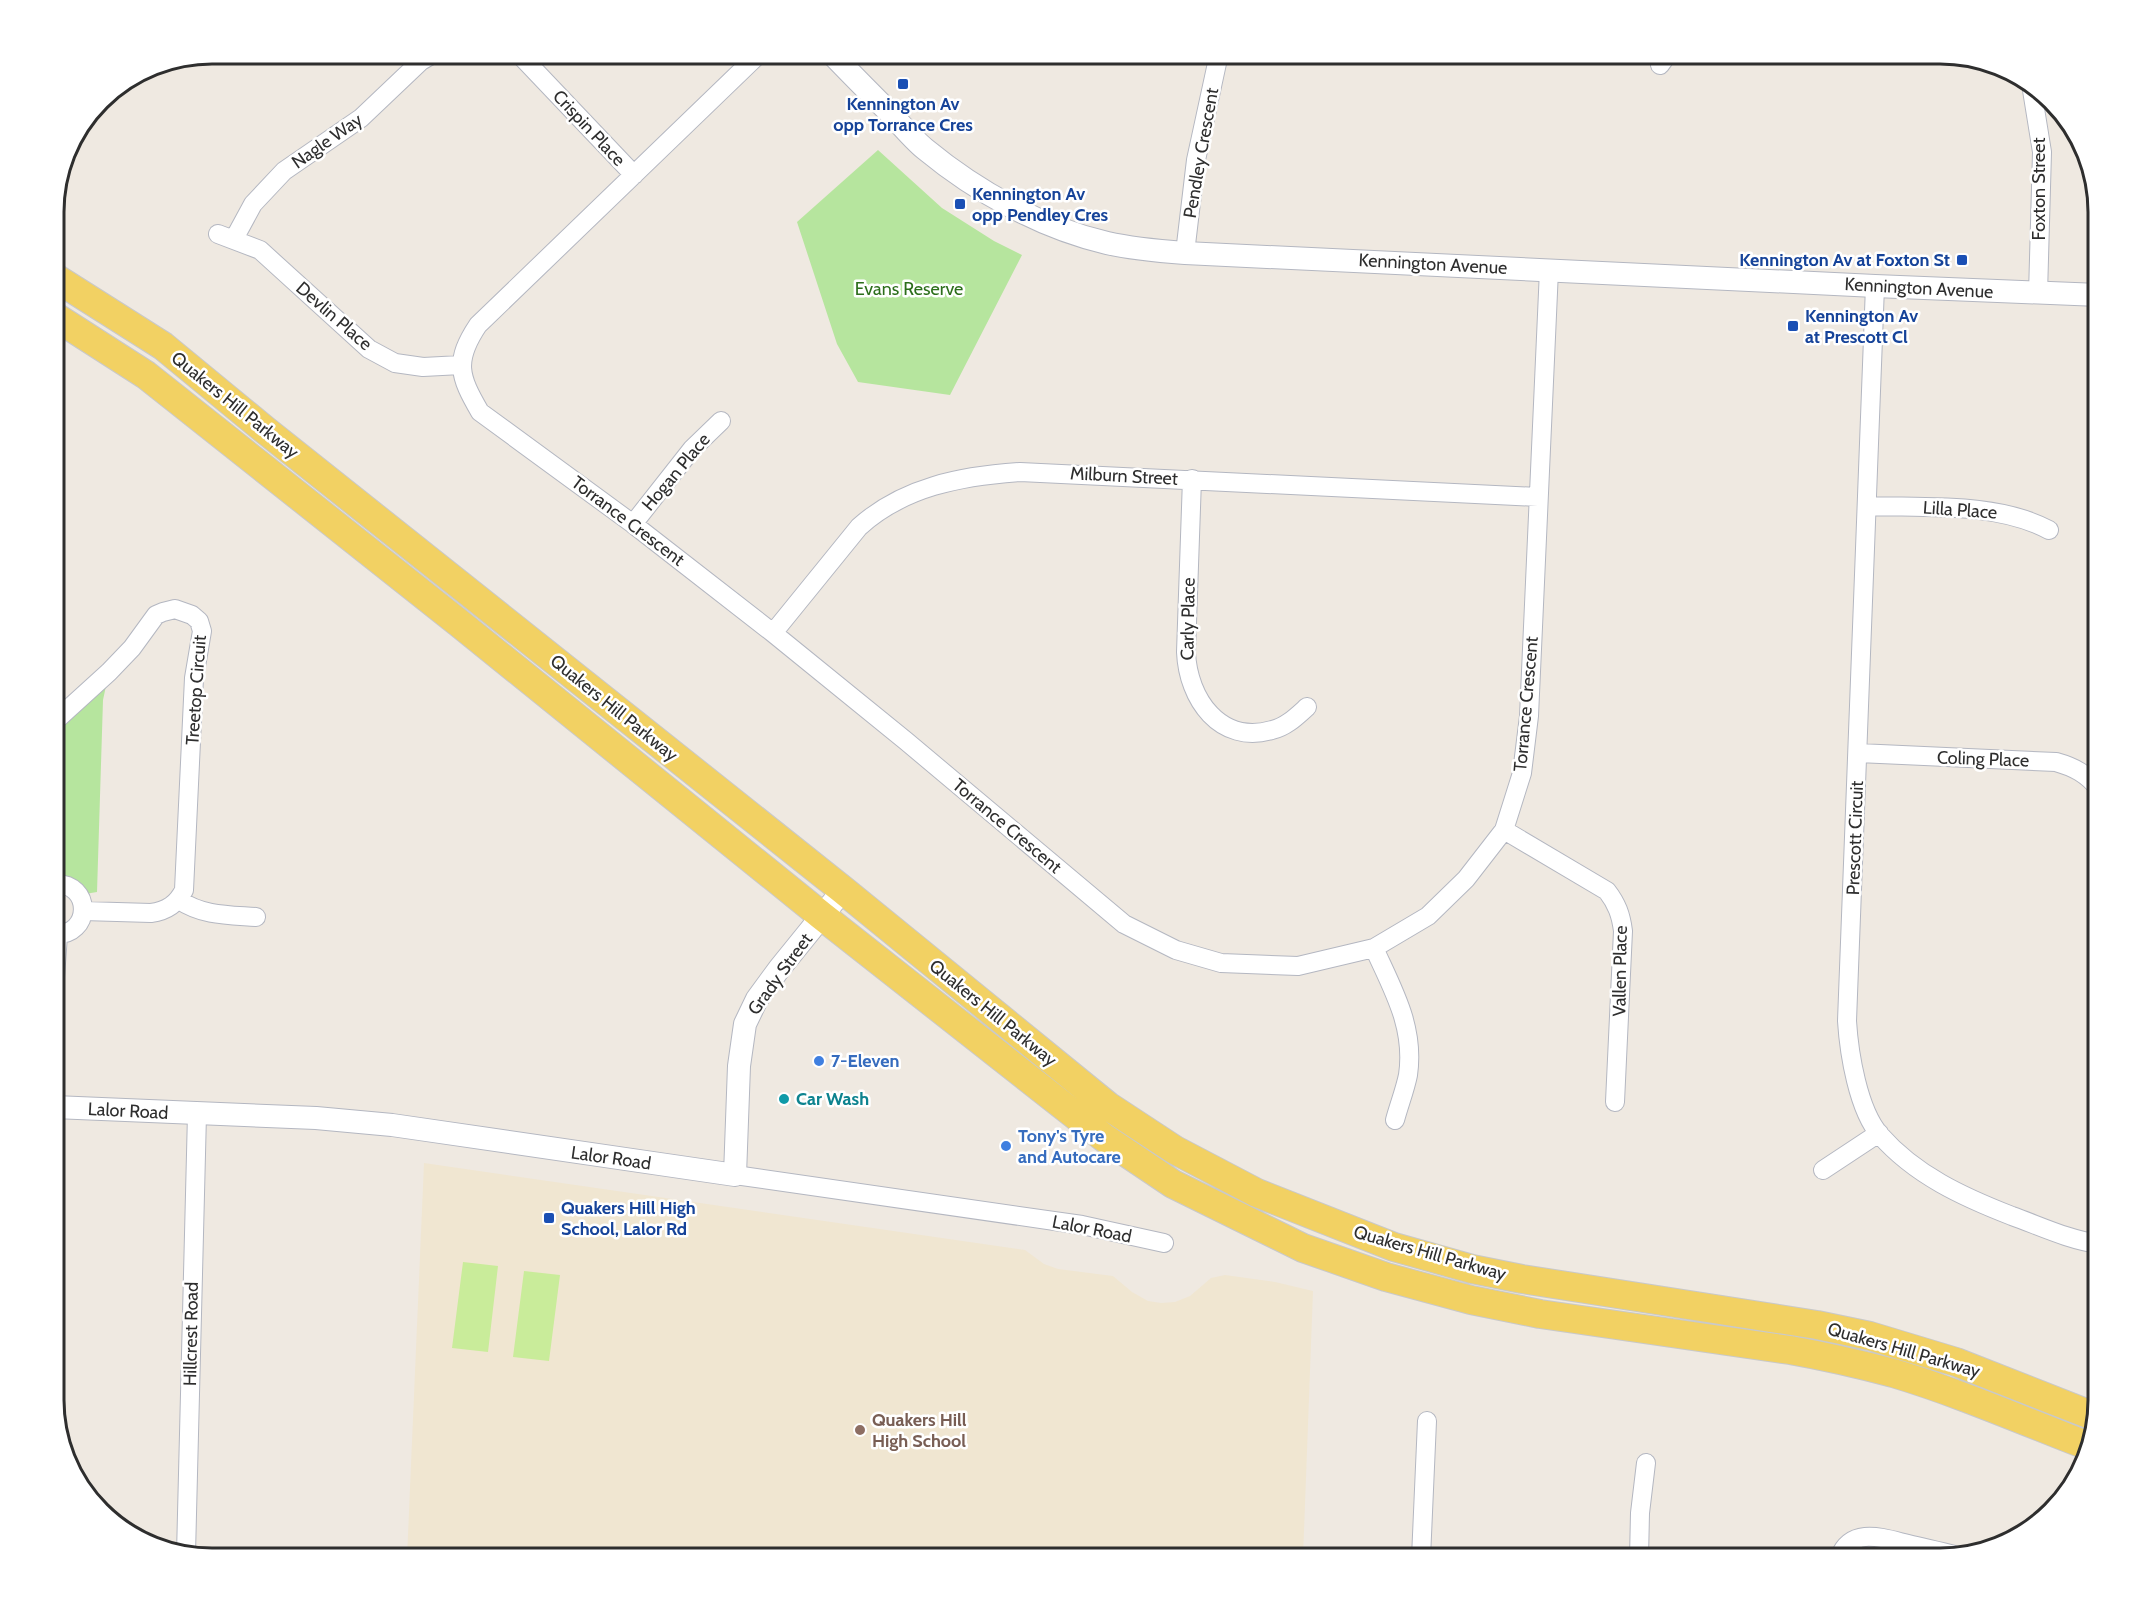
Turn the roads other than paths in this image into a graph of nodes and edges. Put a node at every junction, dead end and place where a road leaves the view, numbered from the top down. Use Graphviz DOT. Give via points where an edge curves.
graph roads {
  1 [pos="418,64"];
  2 [pos="528,64"];
  3 [pos="749,64"];
  4 [pos="842,64"];
  5 [pos="1217,64"];
  6 [pos="2033,98"];
  7 [pos="634,176"];
  8 [pos="226,237"];
  9 [pos="1185,253"];
  10 [pos="1549,270"];
  11 [pos="65,284"];
  12 [pos="1875,286"];
  13 [pos="2038,294"];
  14 [pos="2088,295"];
  15 [pos="65,323"];
  16 [pos="461,365"];
  17 [pos="721,421"];
  18 [pos="1192,479"];
  19 [pos="1538,497"];
  20 [pos="1867,506"];
  21 [pos="633,524"];
  22 [pos="2049,530"];
  23 [pos="772,633"];
  24 [pos="65,706"];
  25 [pos="1307,707"];
  26 [pos="1858,753"];
  27 [pos="2088,778"];
  28 [pos="1504,830"];
  29 [pos="65,885"];
  30 [pos="843,890"];
  31 [pos="179,900"];
  32 [pos="83,911"];
  33 [pos="822,916"];
  34 [pos="256,917"];
  35 [pos="65,932"];
  36 [pos="1374,948"];
  37 [pos="1615,1102"];
  38 [pos="65,1108"];
  39 [pos="197,1114"];
  40 [pos="1395,1120"];
  41 [pos="1879,1133"];
  42 [pos="1823,1170"];
  43 [pos="735,1175"];
  44 [pos="2088,1242"];
  45 [pos="1164,1244"];
  46 [pos="2087,1414"];
  47 [pos="1427,1421"];
  48 [pos="2082,1443"];
  49 [pos="1646,1462"];
  50 [pos="186,1545"];
  51 [pos="1421,1548"];
  52 [pos="1639,1548"];
  53 [pos="1843,1548"];
  54 [pos="1924,1548"];
  1 -- 8 [label="street, Nagle Way" via="361,118 284,171"];
  2 -- 7 [label="street, Crispin Place"];
  3 -- 7 [label="street"];
  4 -- 9 [label="street, Kennington Avenue" via="923,148 996,198 1068,231 1106,243"];
  5 -- 9 [label="street, Pendley Crescent" via="1196,160"];
  6 -- 13 [label="street, Foxton Street" via="2042,152"];
  7 -- 16 [label="street" via="478,326 466,344"];
  8 -- 16 [label="street, Devlin Place" via="261,250 369,349 395,363 423,367"];
  9 -- 10 [label="street, Kennington Avenue"];
  10 -- 12 [label="street, Kennington Avenue"];
  10 -- 19 [label="street, Torrance Crescent"];
  11 -- 30 [label="main road, Quakers Hill Parkway" via="163,346"];
  12 -- 13 [label="street, Kennington Avenue"];
  12 -- 20 [label="street, Prescott Circuit"];
  13 -- 14 [label="street, Kennington Avenue"];
  15 -- 33 [label="main road, Quakers Hill Parkway" via="146,375"];
  16 -- 21 [label="street, Torrance Crescent" via="467,390 480,412"];
  17 -- 21 [label="street, Hogan Place" via="693,449"];
  18 -- 19 [label="street, Milburn Street"];
  18 -- 23 [label="street, Milburn Street" via="1020,472 916,490 876,512 859,527"];
  18 -- 25 [label="street, Carly Place" via="1186,652 1196,696 1217,721 1245,731 1272,730 1285,725"];
  19 -- 28 [label="street, Torrance Crescent" via="1529,716 1522,773"];
  20 -- 22 [label="street, Lilla Place" via="2014,514"];
  20 -- 26 [label="street, Prescott Circuit"];
  21 -- 23 [label="street, Torrance Crescent"];
  23 -- 36 [label="street, Torrance Crescent" via="1124,924 1176,950 1221,963 1298,966"];
  24 -- 31 [label="street, Treetop Circuit" via="110,672 156,615 175,609 199,621 202,631 194,678 186,883"];
  26 -- 27 [label="street, Coling Place" via="2056,762 2071,766"];
  26 -- 41 [label="street, Prescott Circuit" via="1848,1045 1866,1109"];
  28 -- 36 [label="street, Torrance Crescent" via="1466,879 1428,916"];
  28 -- 37 [label="street, Vallen Place" via="1607,891 1616,903 1623,931"];
  29 -- 32 [label="street" via="79,895"];
  30 -- 33 [label="street, Grady Street"];
  30 -- 46 [label="main road, Quakers Hill Parkway" via="1108,1106 1175,1150 1257,1193 1394,1247 1472,1269 1870,1336 1956,1362"];
  31 -- 32 [label="street" via="151,913"];
  31 -- 34 [label="street" via="206,913"];
  32 -- 35 [label="street" via="72,930"];
  33 -- 43 [label="street, Grady Street" via="757,999 745,1024 739,1066"];
  33 -- 48 [label="main road, Quakers Hill Parkway" via="1103,1137 1173,1184 1303,1248 1386,1277 1540,1314 1839,1360 1944,1390"];
  36 -- 40 [label="street" via="1410,1038 1408,1076"];
  38 -- 39 [label="street, Lalor Road"];
  39 -- 43 [label="street, Lalor Road" via="392,1125"];
  39 -- 50 [label="street, Hillcrest Road"];
  41 -- 42 [label="street"];
  41 -- 44 [label="street, Prescott Circuit" via="1929,1176 1968,1199"];
  43 -- 45 [label="street, Lalor Road" via="1082,1225"];
  47 -- 51 [label="street"];
  49 -- 52 [label="street"];
  53 -- 54 [label="street" via="1856,1539 1872,1536"];
}
